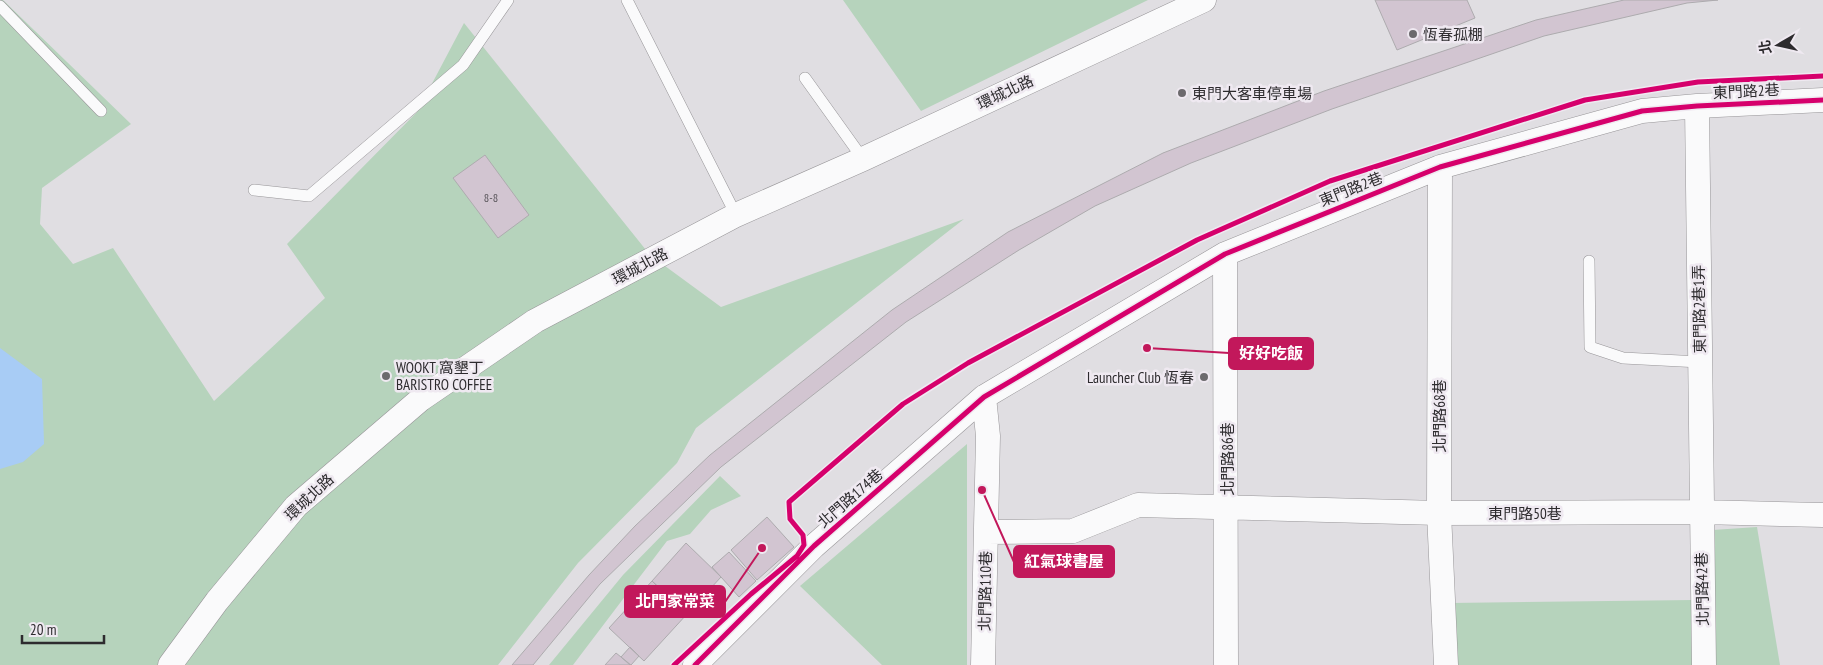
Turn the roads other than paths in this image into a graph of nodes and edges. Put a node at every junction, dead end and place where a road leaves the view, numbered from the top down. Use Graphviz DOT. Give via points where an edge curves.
graph roads {
  1 [pos="508,0"];
  2 [pos="1204,0"];
  3 [pos="632,3"];
  4 [pos="0,6"];
  5 [pos="805,78"];
  6 [pos="1823,100"];
  7 [pos="1697,106"];
  8 [pos="101,111"];
  9 [pos="863,159"];
  10 [pos="1440,167"];
  11 [pos="254,190"];
  12 [pos="736,216"];
  13 [pos="1225,254"];
  14 [pos="1589,261"];
  15 [pos="1700,362"];
  16 [pos="984,397"];
  17 [pos="1227,508"];
  18 [pos="1701,512"];
  19 [pos="1439,513"];
  20 [pos="1823,515"];
  21 [pos="986,532"];
  22 [pos="170,665"];
  23 [pos="695,665"];
  24 [pos="983,665"];
  25 [pos="1226,665"];
  26 [pos="1446,665"];
  27 [pos="1704,665"];
  1 -- 11 [label="lane" via="463,65 309,196"];
  2 -- 9 [label="street, 環城北路"];
  3 -- 12 [label="lane"];
  4 -- 8 [label="lane"];
  5 -- 9 [label="lane"];
  6 -- 7 [label="street, 東門路2巷"];
  7 -- 10 [label="street, 東門路2巷" via="1642,111"];
  7 -- 15 [label="street, 東門路2巷1弄"];
  9 -- 12 [label="street, 環城北路"];
  10 -- 13 [label="street, 東門路2巷"];
  10 -- 19 [label="street, 北門路68巷"];
  12 -- 22 [label="street, 環城北路" via="535,321 421,399 296,506 217,601"];
  13 -- 16 [label="street, 東門路2巷"];
  13 -- 17 [label="street, 北門路86巷"];
  14 -- 15 [label="lane" via="1590,347 1623,358"];
  15 -- 18 [label="street, 東門路2巷1弄"];
  16 -- 21 [label="street, 北門路110巷" via="988,436"];
  16 -- 23 [label="street, 北門路174巷" via="814,546"];
  17 -- 19 [label="street, 東門路50巷"];
  17 -- 21 [label="street, 東門路50巷" via="1138,505 1073,531"];
  17 -- 25 [label="street, 北門路86巷"];
  18 -- 19 [label="street, 東門路50巷"];
  18 -- 20 [label="street, 東門路50巷"];
  18 -- 27 [label="street, 北門路42巷"];
  19 -- 26 [label="street, 北門路68巷"];
  21 -- 24 [label="street, 北門路110巷"];
}
